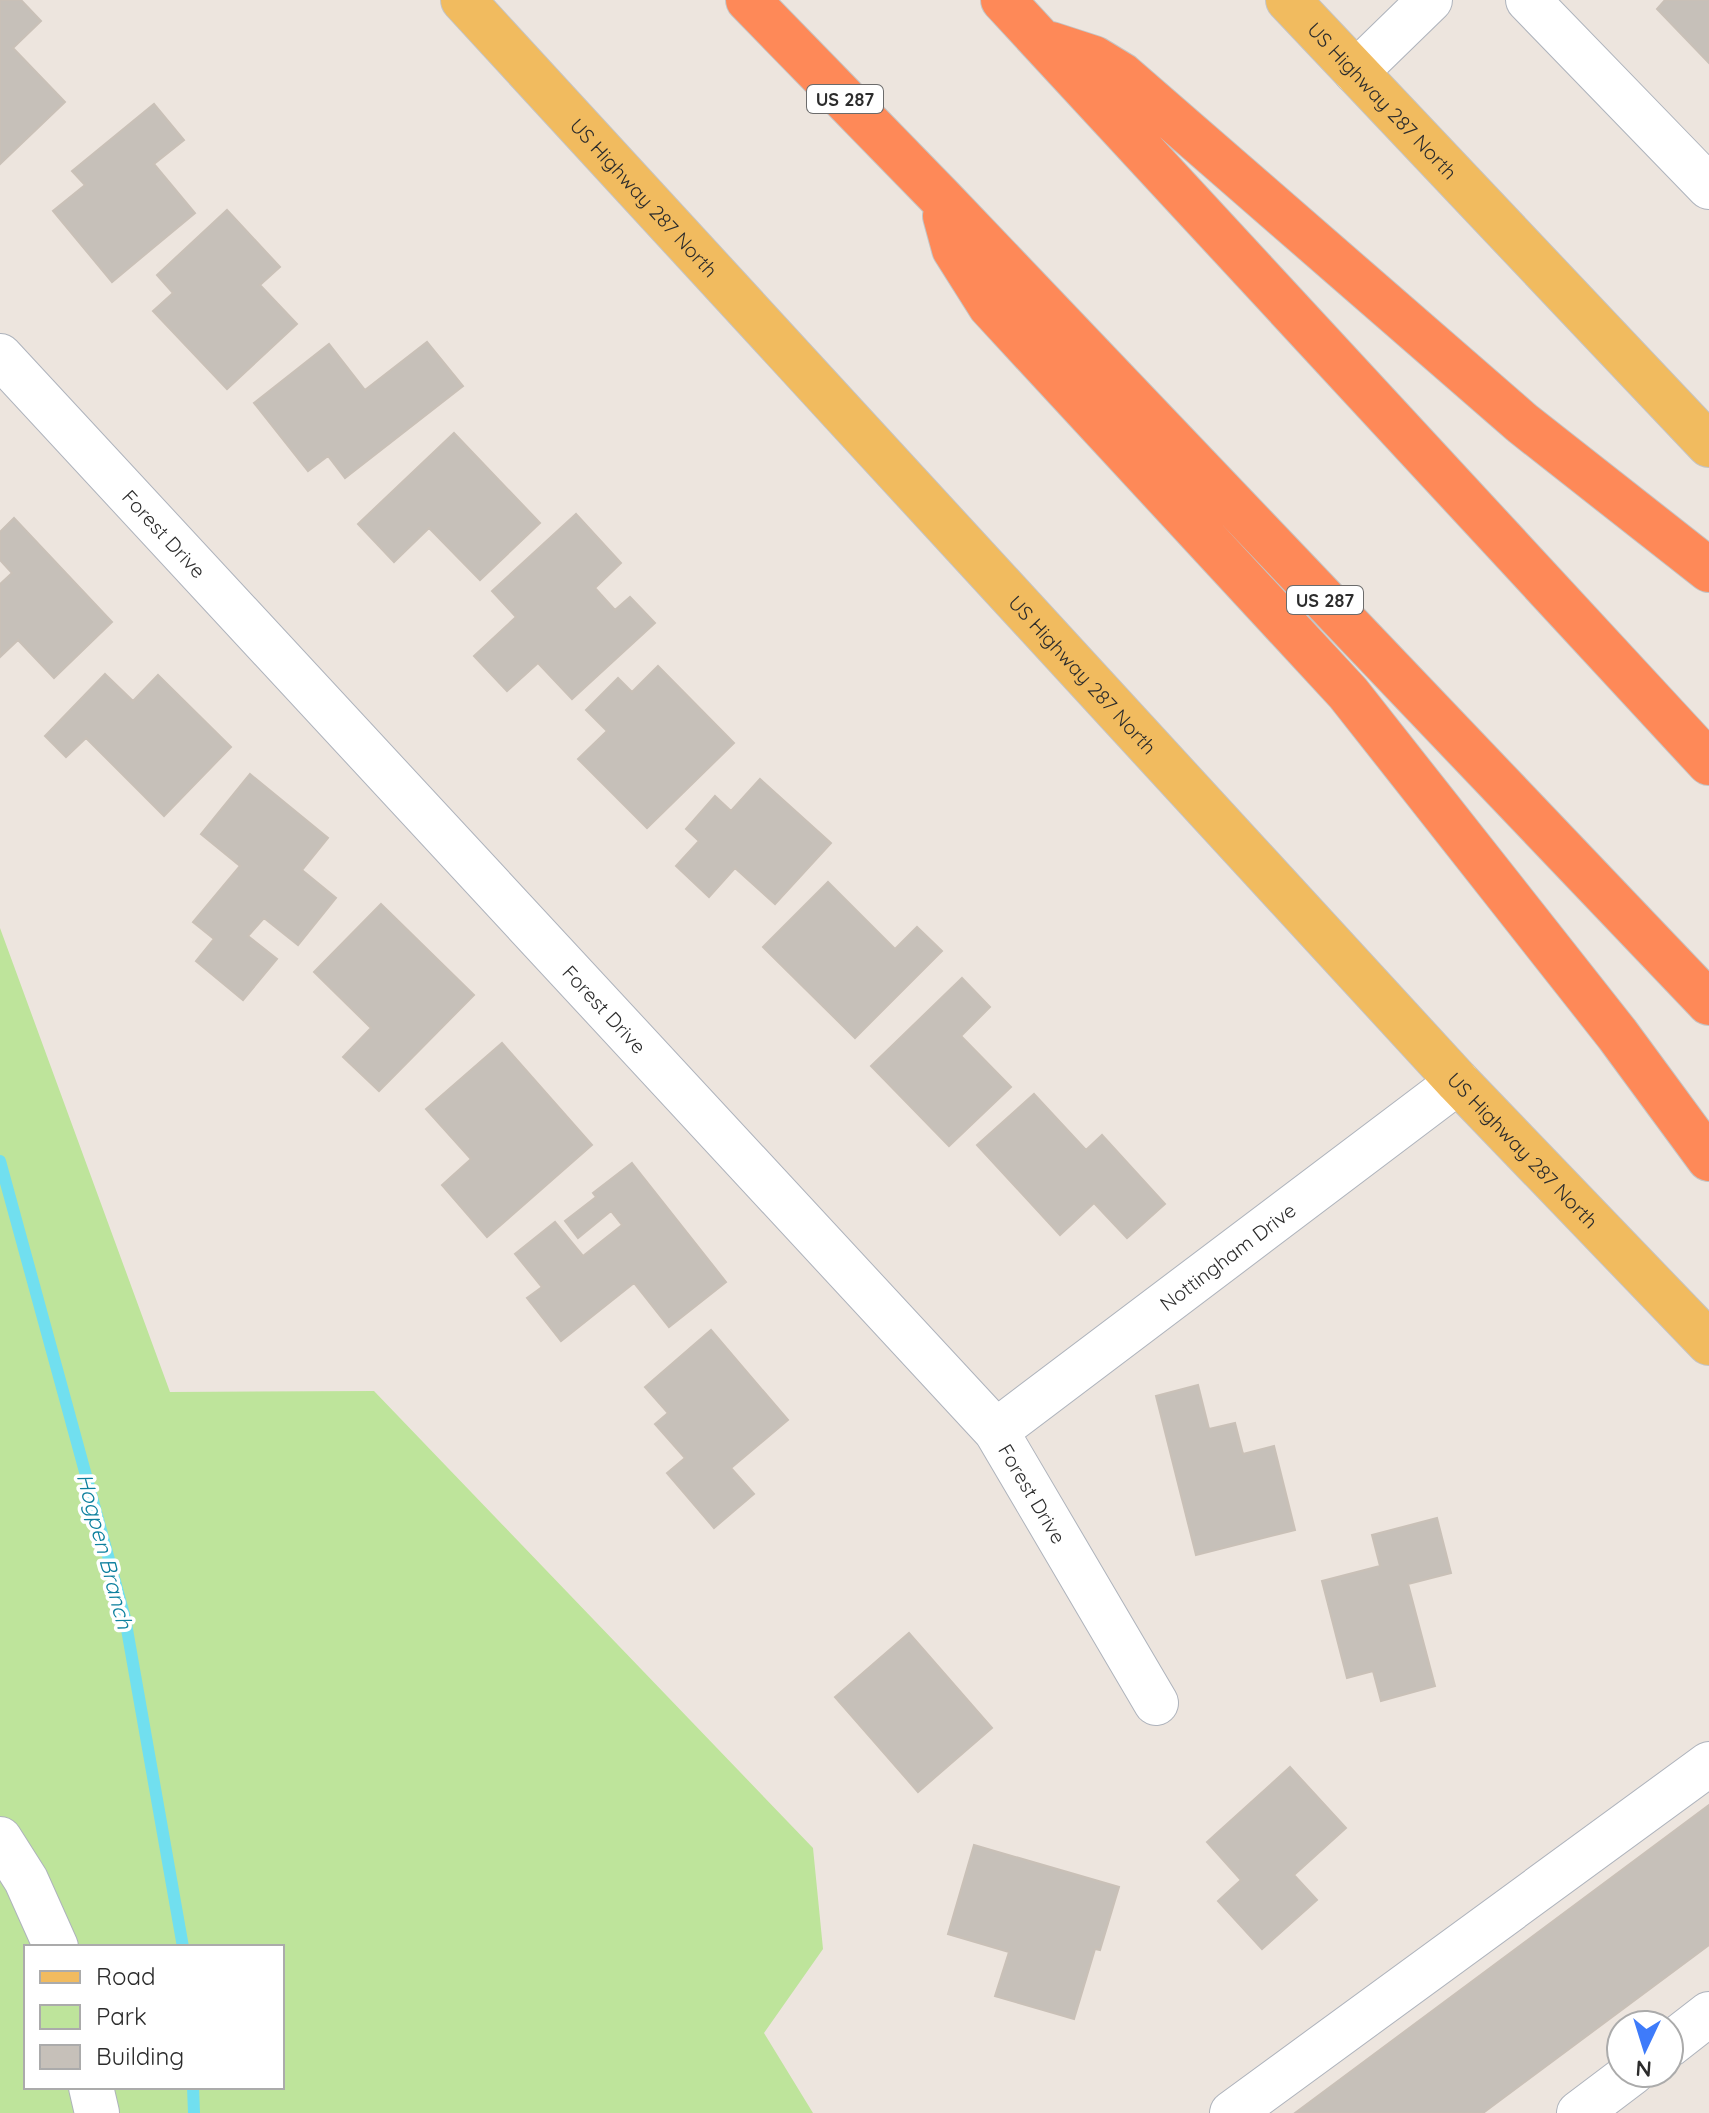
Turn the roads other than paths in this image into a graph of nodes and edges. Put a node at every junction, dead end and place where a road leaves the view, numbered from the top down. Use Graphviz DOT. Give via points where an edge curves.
graph roads {
  1 [pos="463,0"];
  2 [pos="748,0"];
  3 [pos="1003,0"];
  4 [pos="1288,0"];
  5 [pos="1430,0"];
  6 [pos="1543,5"];
  7 [pos="1041,41"];
  8 [pos="1356,72"];
  9 [pos="1709,187"];
  10 [pos="941,198"];
  11 [pos="0,356"];
  12 [pos="1709,445"];
  13 [pos="1709,570"];
  14 [pos="1709,763"];
  15 [pos="1709,1003"];
  16 [pos="1458,1082"];
  17 [pos="1709,1159"];
  18 [pos="1709,1343"];
  19 [pos="996,1431"];
  20 [pos="1156,1703"];
  21 [pos="1709,1764"];
  22 [pos="0,1839"];
  23 [pos="55,1945"];
  24 [pos="1709,2014"];
  25 [pos="1685,2033"];
  26 [pos="91,2089"];
  27 [pos="1611,2089"];
  28 [pos="97,2113"];
  29 [pos="1232,2113"];
  30 [pos="1579,2113"];
  1 -- 16 [label="main road, US Highway 287 North"];
  2 -- 10 [label="highway, US 287"];
  3 -- 7 [label="highway"];
  4 -- 8 [label="main road, US Highway 287 North"];
  5 -- 8 [label="street"];
  6 -- 9 [label="street"];
  7 -- 13 [label="highway" via="1094,58 1122,75 1522,423"];
  7 -- 14 [label="highway"];
  8 -- 12 [label="main road, US Highway 287 North"];
  10 -- 15 [label="highway, US 287"];
  10 -- 17 [label="highway" via="954,249 990,306 1348,693"];
  11 -- 19 [label="street, Forest Drive"];
  16 -- 18 [label="main road, US Highway 287 North"];
  16 -- 19 [label="street, Nottingham Drive"];
  19 -- 20 [label="street, Forest Drive"];
  21 -- 29 [label="street"];
  22 -- 23 [label="street" via="26,1880"];
  24 -- 25 [label="street"];
  26 -- 28 [label="street"];
  27 -- 30 [label="street"];
}
